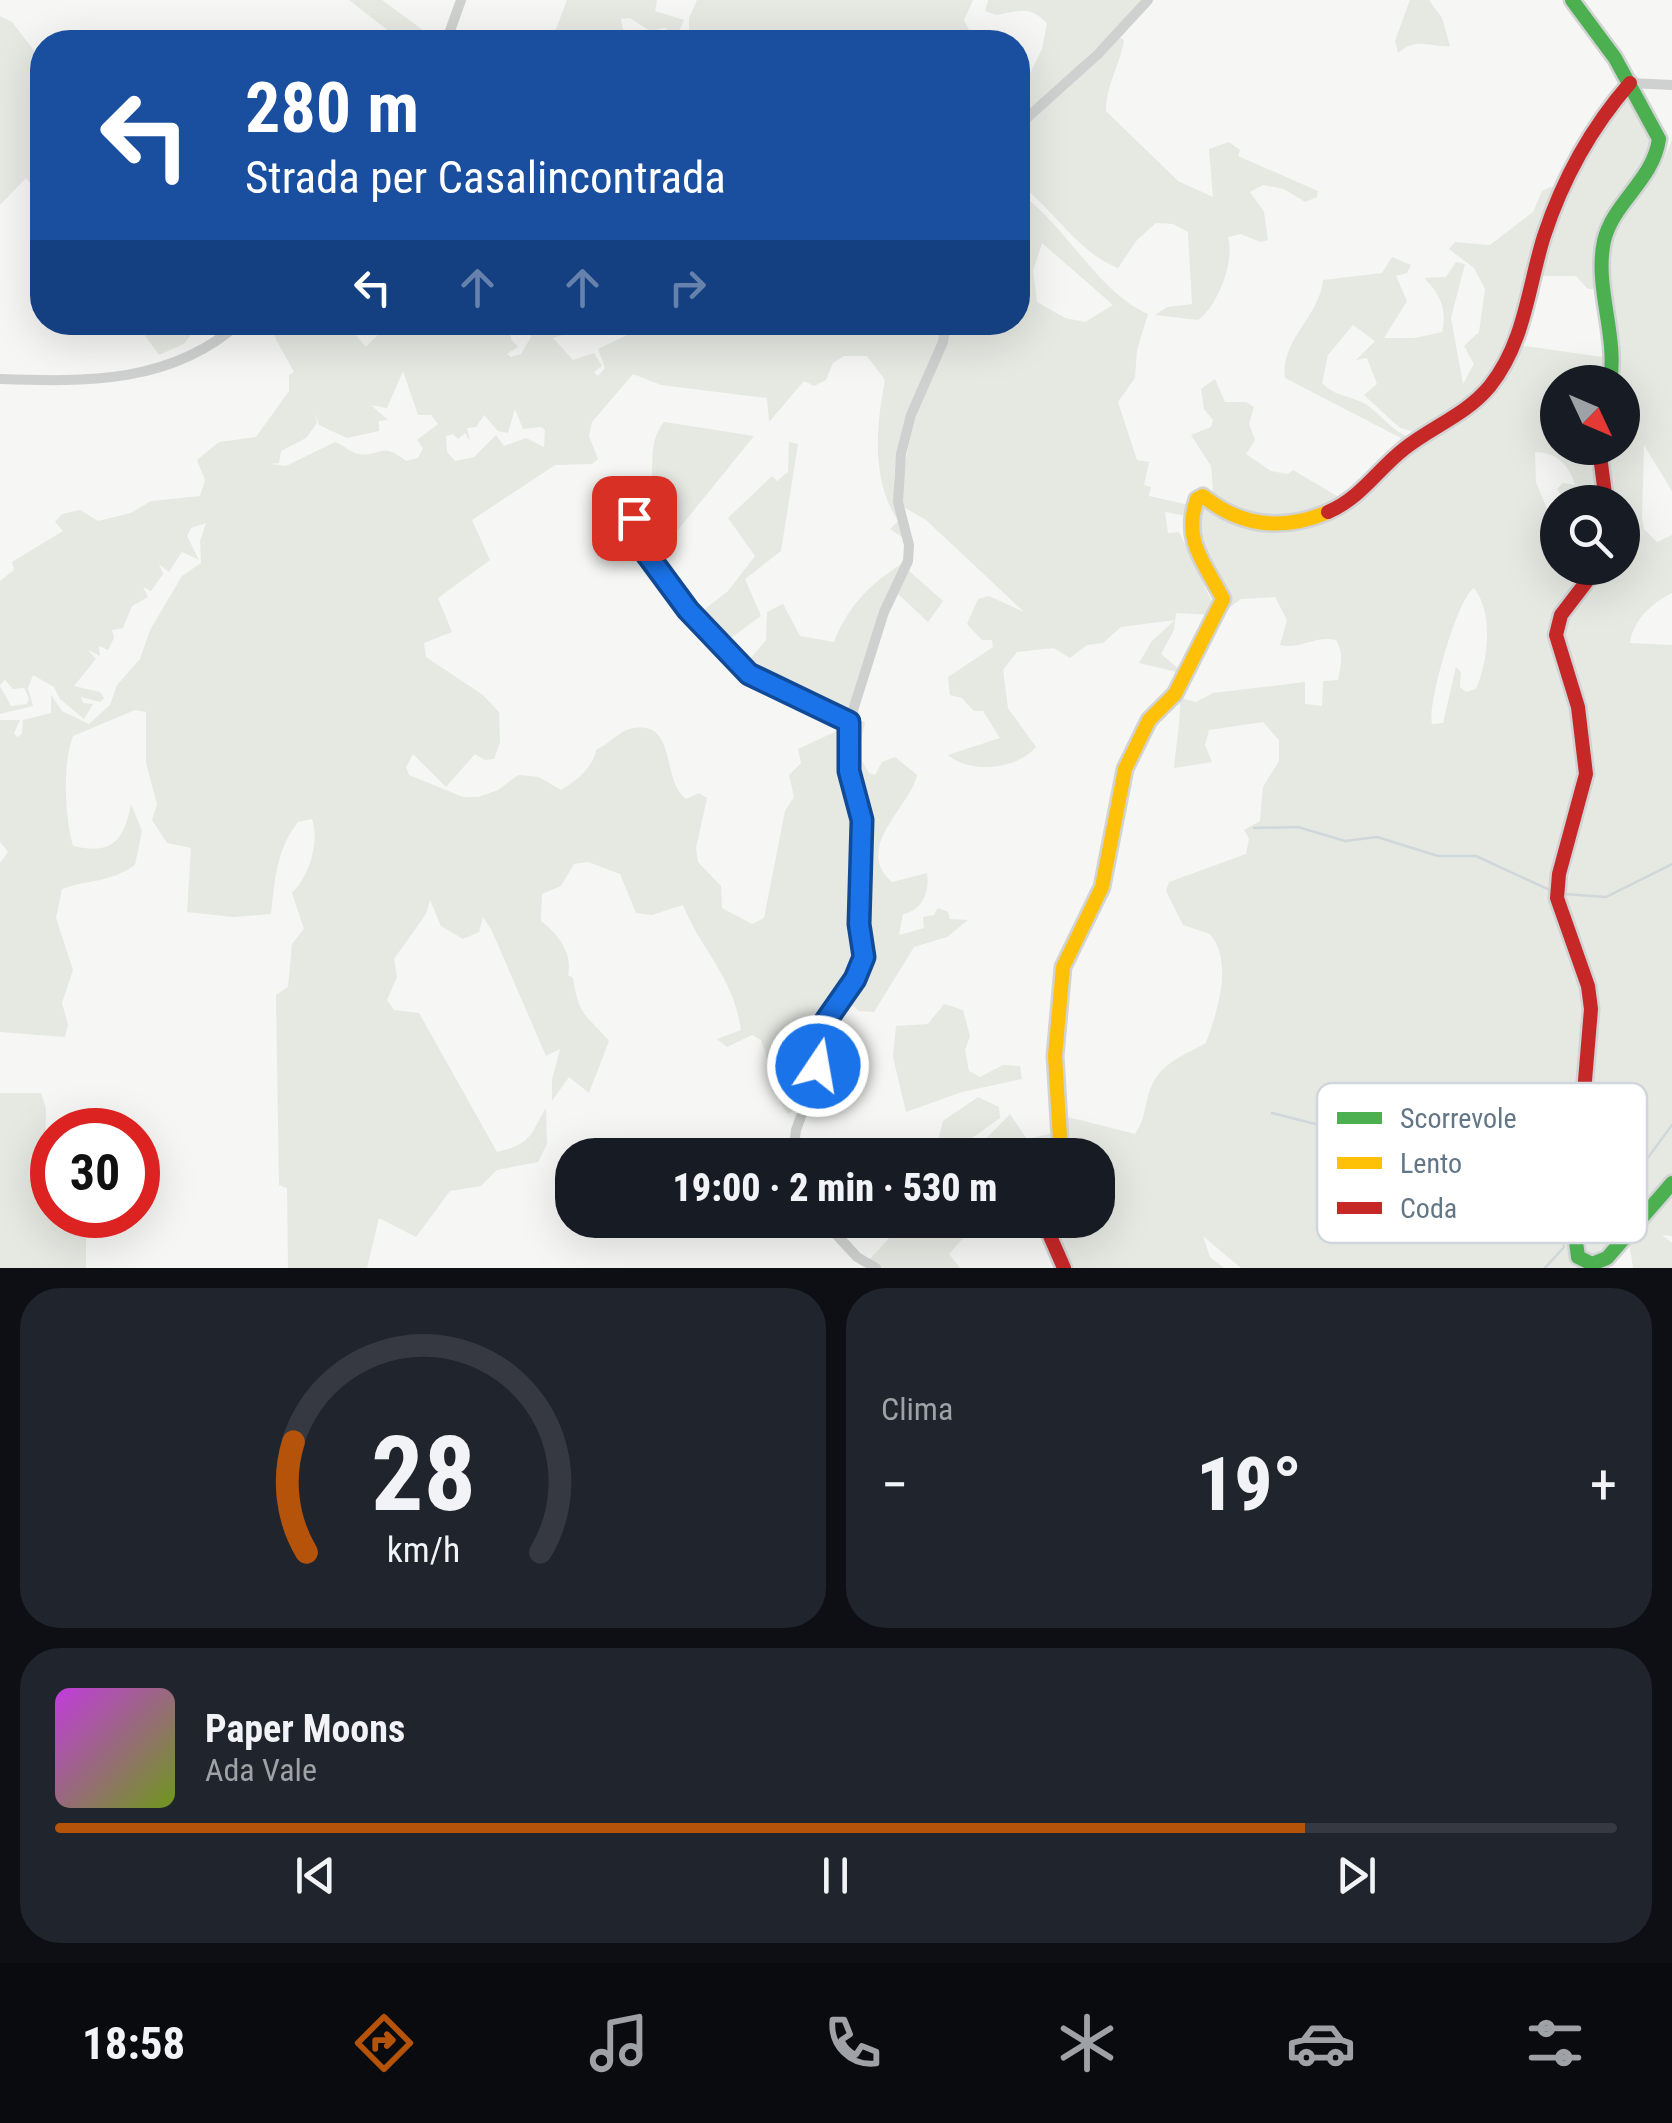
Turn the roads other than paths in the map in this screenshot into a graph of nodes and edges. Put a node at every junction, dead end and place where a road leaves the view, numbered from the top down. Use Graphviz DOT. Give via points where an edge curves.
graph roads {
  1 [pos="461,0"];
  2 [pos="1148,0"];
  3 [pos="1572,0"];
  4 [pos="450,30"];
  5 [pos="1630,83"];
  6 [pos="1672,85"];
  7 [pos="1030,115"];
  8 [pos="222,335"];
  9 [pos="943,335"];
  10 [pos="1613,365"];
  11 [pos="0,379"];
  12 [pos="643,503"];
  13 [pos="1584,585"];
  14 [pos="849,722"];
  15 [pos="1585,1083"];
  16 [pos="795,1138"];
  17 [pos="1060,1138"];
  18 [pos="1672,1183"];
  19 [pos="1647,1212"];
  20 [pos="840,1238"];
  21 [pos="1051,1238"];
  22 [pos="1573,1243"];
  23 [pos="1620,1243"];
  24 [pos="876,1268"];
  25 [pos="1064,1268"];
  1 -- 4 [label="street"];
  2 -- 7 [label="street"];
  3 -- 5 [label="street"];
  5 -- 6 [label="street"];
  5 -- 10 [label="street" via="1659,144 1651,170 1618,209 1604,242 1617,345"];
  5 -- 17 [label="street" via="1606,111 1550,210 1508,360 1458,416 1399,452 1353,498 1286,524 1242,523 1203,496 1197,499 1187,528 1199,562 1224,599 1175,694 1150,720 1125,769 1102,886 1063,967 1055,1056"];
  8 -- 11 [label="street" via="199,352 124,377"];
  9 -- 14 [label="street" via="901,454 898,502 908,561"];
  12 -- 14 [label="street" via="634,518 635,538 724,648 758,682"];
  13 -- 15 [label="street" via="1560,615 1556,635 1586,758 1557,889 1564,929 1588,986"];
  14 -- 16 [label="street" via="849,771 862,835 864,957 823,1025 816,1076"];
  18 -- 19 [label="street"];
  20 -- 24 [label="street"];
  21 -- 25 [label="street"];
  22 -- 23 [label="street" via="1578,1257 1592,1264"];
}
